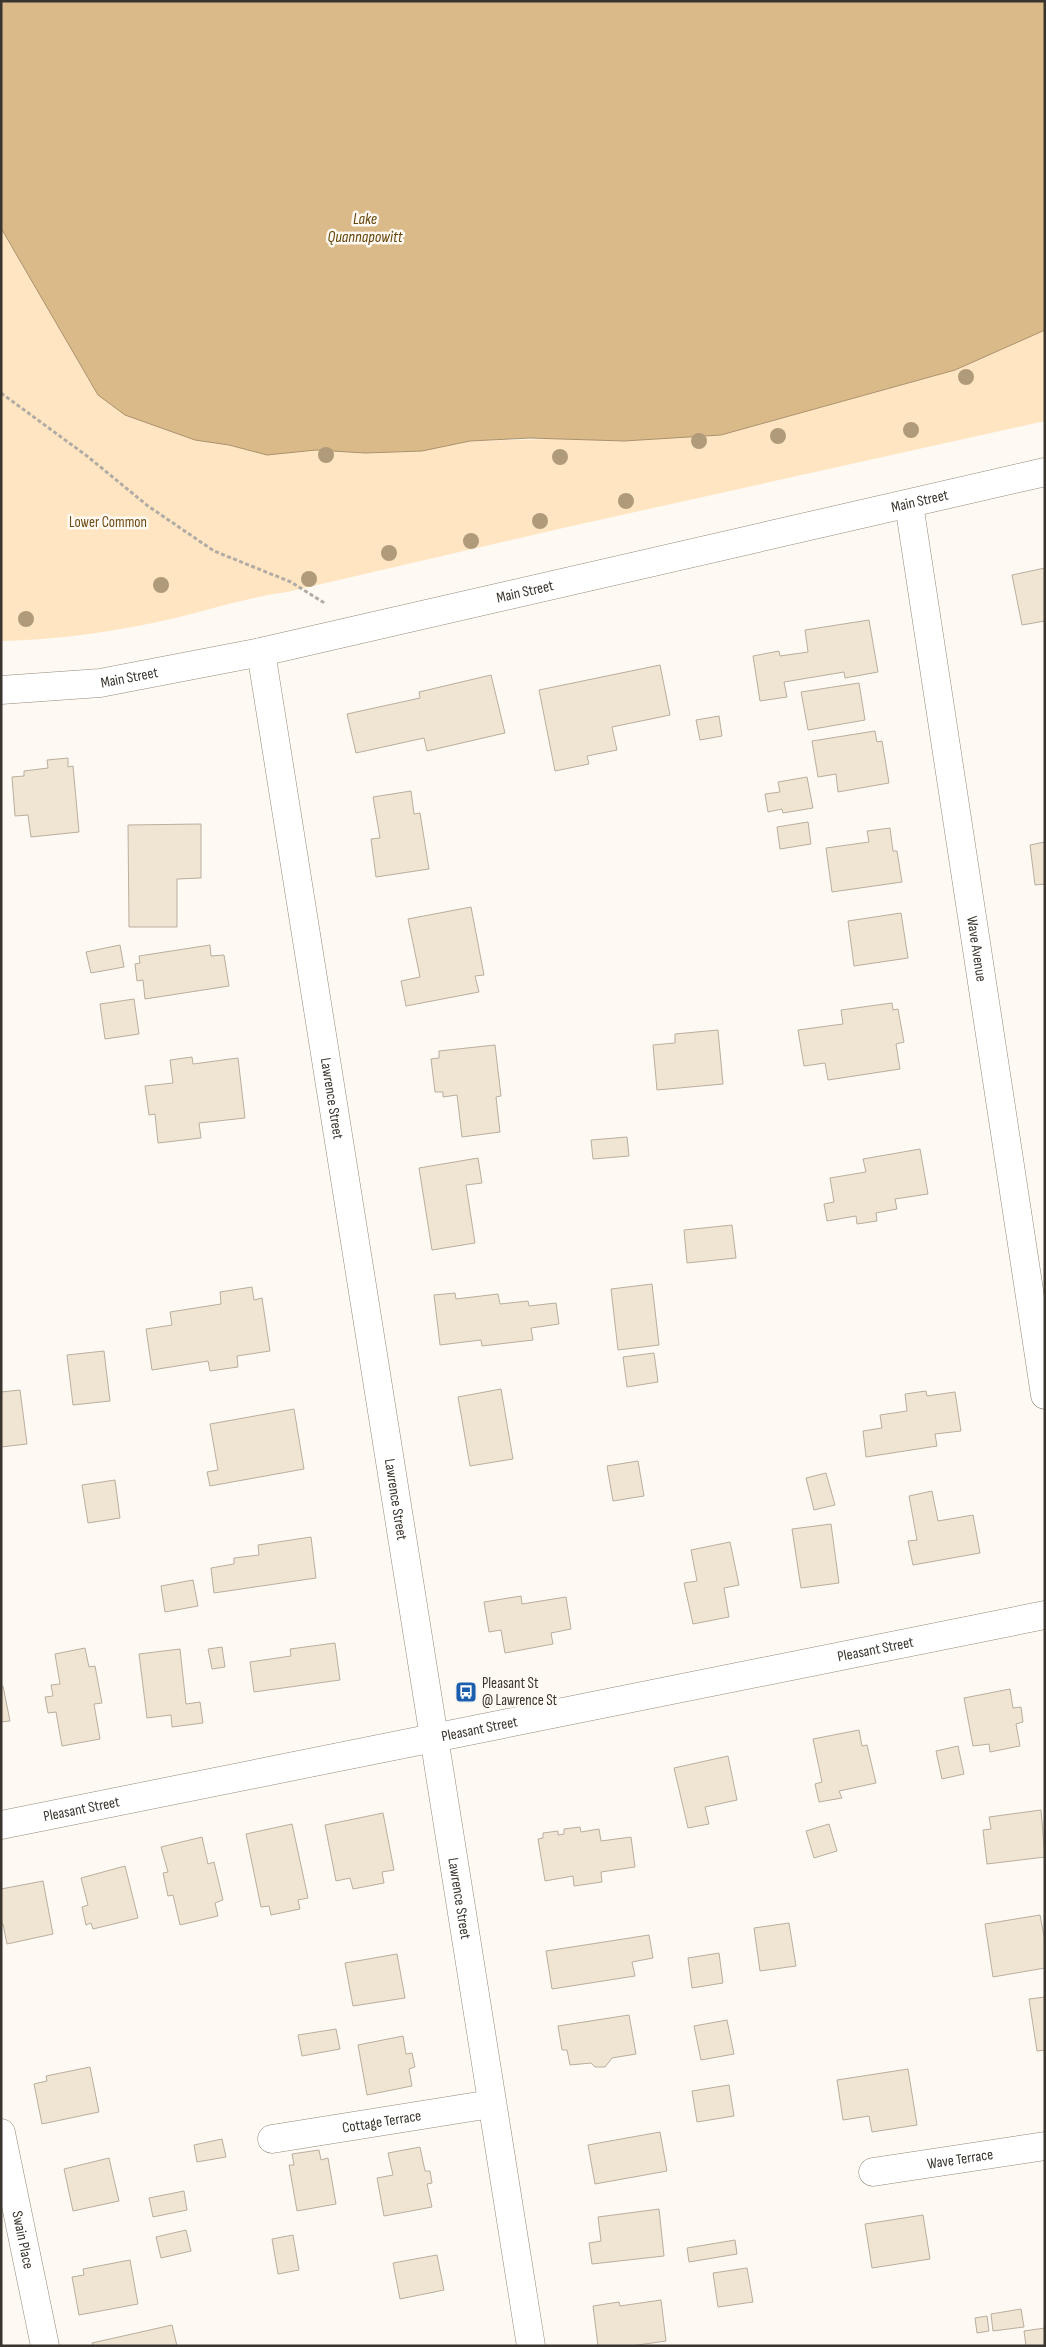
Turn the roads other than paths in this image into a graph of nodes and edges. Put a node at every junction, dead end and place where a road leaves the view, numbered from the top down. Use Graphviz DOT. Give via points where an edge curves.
graph roads {
  1 [pos="1045,472"];
  2 [pos="909,504"];
  3 [pos="261,652"];
  4 [pos="1,690"];
  5 [pos="1045,1395"];
  6 [pos="1045,1615"];
  7 [pos="433,1738"];
  8 [pos="1,1826"];
  9 [pos="491,2104"];
  10 [pos="1,2133"];
  11 [pos="272,2138"];
  12 [pos="1045,2146"];
  13 [pos="873,2172"];
  14 [pos="45,2346"];
  15 [pos="531,2346"];
  1 -- 2 [label="street, Main Street"];
  2 -- 3 [label="street, Main Street"];
  2 -- 5 [label="street, Wave Avenue"];
  3 -- 4 [label="street, Main Street" via="100,683"];
  3 -- 7 [label="street, Lawrence Street"];
  6 -- 7 [label="street, Pleasant Street"];
  7 -- 8 [label="street, Pleasant Street"];
  7 -- 9 [label="street, Lawrence Street"];
  9 -- 11 [label="street, Cottage Terrace"];
  9 -- 15 [label="street, Lawrence Street"];
  10 -- 14 [label="street, Swain Place"];
  12 -- 13 [label="street, Wave Terrace"];
}
